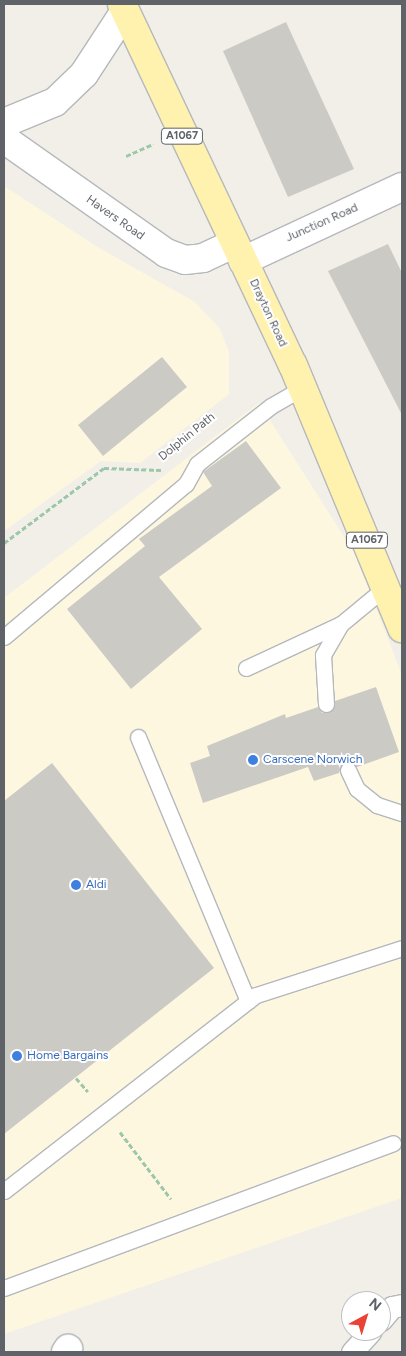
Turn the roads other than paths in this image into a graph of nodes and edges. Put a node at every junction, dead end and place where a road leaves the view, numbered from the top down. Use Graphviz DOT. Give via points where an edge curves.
graph roads {
  1 [pos="123,7"];
  2 [pos="4,123"];
  3 [pos="4,139"];
  4 [pos="402,187"];
  5 [pos="239,252"];
  6 [pos="302,388"];
  7 [pos="387,586"];
  8 [pos="342,624"];
  9 [pos="402,628"];
  10 [pos="4,637"];
  11 [pos="246,668"];
  12 [pos="326,704"];
  13 [pos="138,737"];
  14 [pos="348,770"];
  15 [pos="402,813"];
  16 [pos="402,948"];
  17 [pos="248,1001"];
  18 [pos="394,1143"];
  19 [pos="4,1191"];
  20 [pos="4,1288"];
  21 [pos="362,1341"];
  22 [pos="352,1352"];
  1 -- 2 [label="street" via="84,74 55,102"];
  1 -- 5 [label="main road, Drayton Road / A1067"];
  3 -- 5 [label="street, Havers Road" via="166,252 185,260"];
  4 -- 5 [label="street, Junction Road"];
  5 -- 6 [label="main road, Drayton Road / A1067"];
  6 -- 7 [label="main road, Drayton Road / A1067"];
  6 -- 10 [label="lane" via="271,406 197,464 186,484 54,599"];
  7 -- 8 [label="lane"];
  7 -- 9 [label="main road, Drayton Road / A1067"];
  8 -- 11 [label="lane"];
  8 -- 12 [label="lane" via="323,655"];
  13 -- 17 [label="lane"];
  14 -- 15 [label="lane" via="357,788 378,805"];
  16 -- 17 [label="lane" via="256,995"];
  17 -- 19 [label="lane"];
  18 -- 20 [label="lane"];
  21 -- 22 [label="street"];
}
